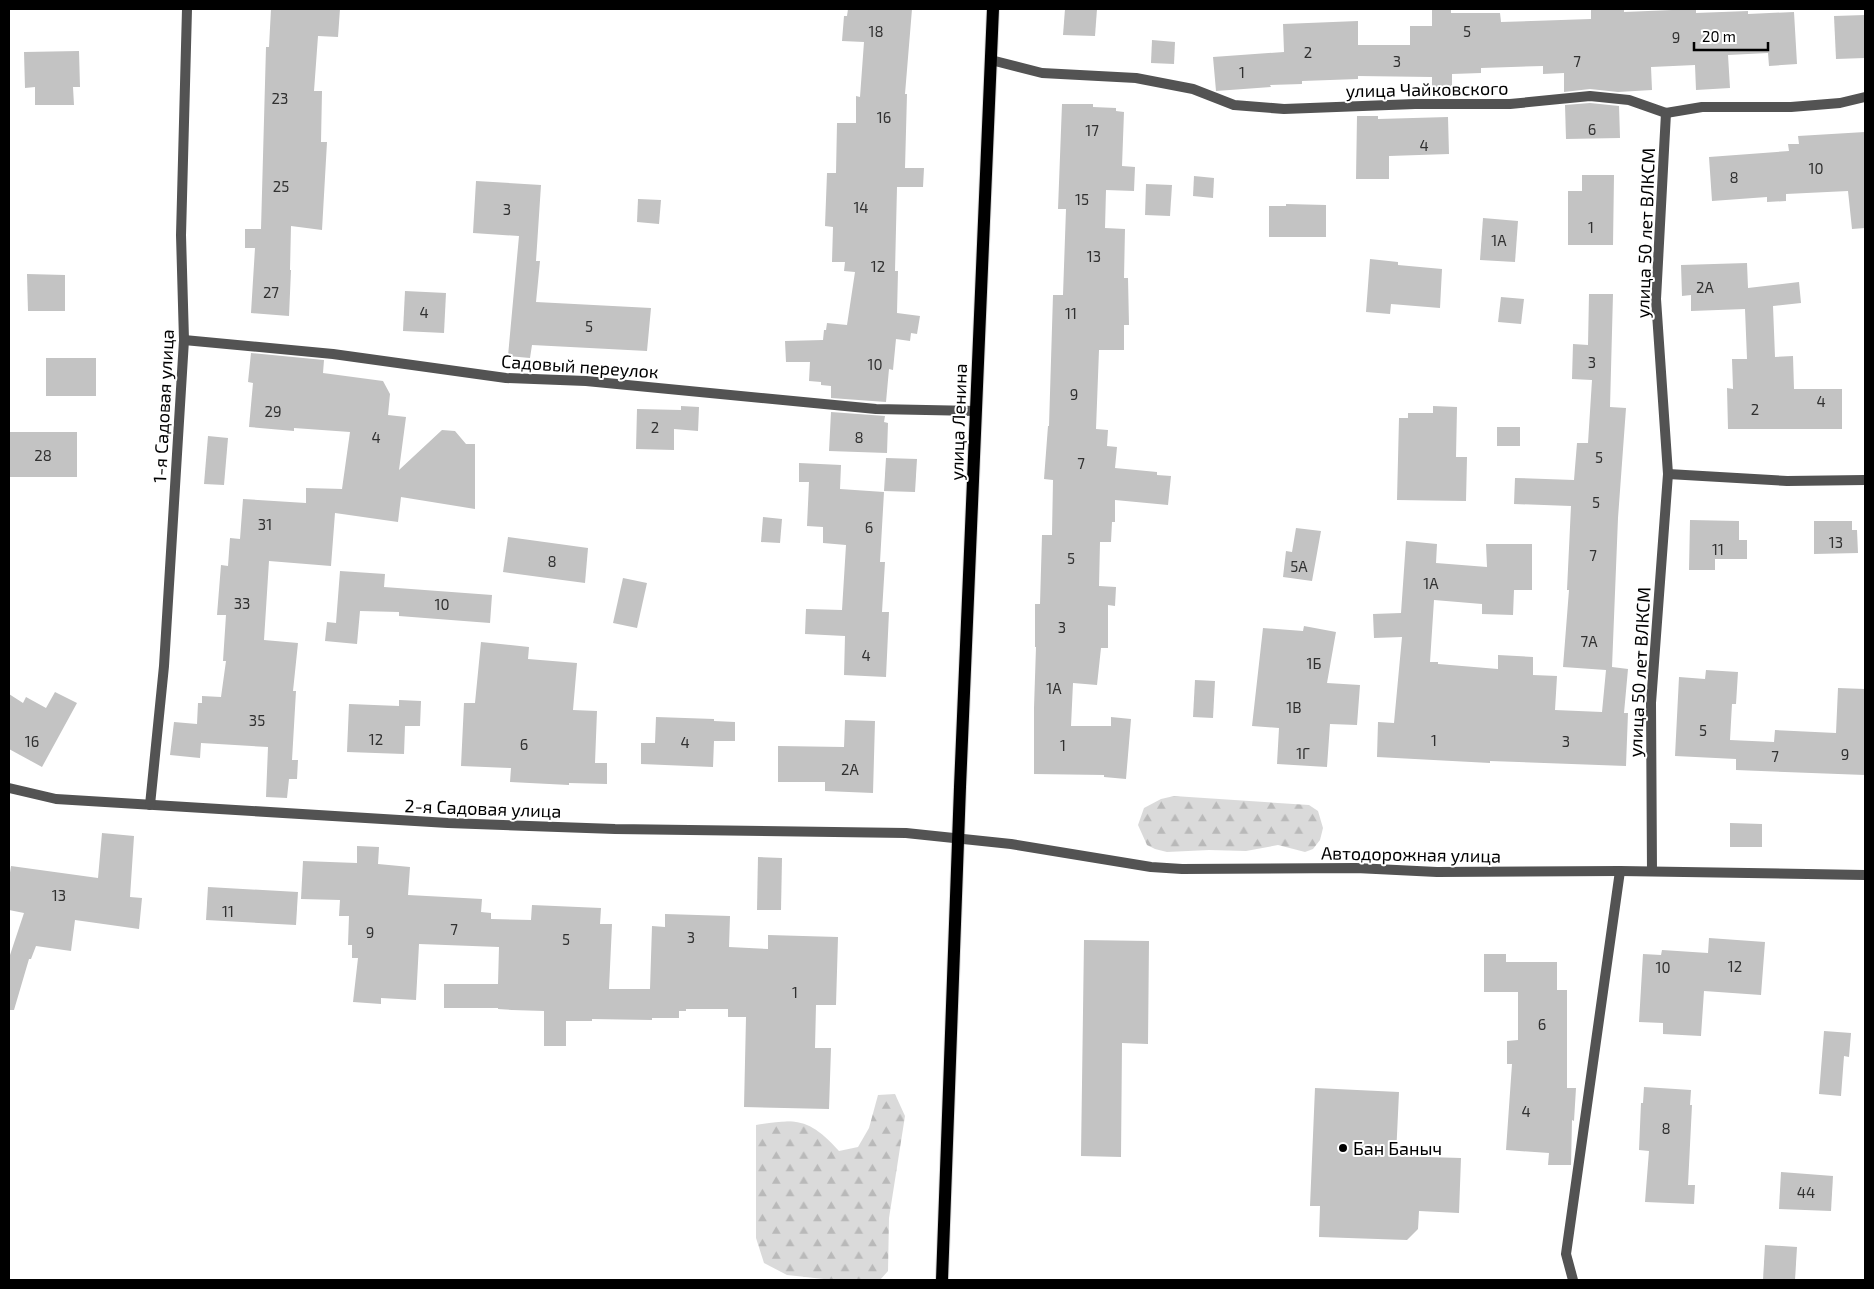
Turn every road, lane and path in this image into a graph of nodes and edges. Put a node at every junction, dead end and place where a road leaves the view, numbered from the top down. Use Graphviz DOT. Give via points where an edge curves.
graph roads {
  1 [pos="187,9"];
  2 [pos="993,9"];
  3 [pos="991,60"];
  4 [pos="1865,97"];
  5 [pos="1666,113"];
  6 [pos="184,340"];
  7 [pos="976,411"];
  8 [pos="1668,474"];
  9 [pos="1865,480"];
  10 [pos="9,788"];
  11 [pos="150,805"];
  12 [pos="958,838"];
  13 [pos="1620,870"];
  14 [pos="1652,871"];
  15 [pos="1865,875"];
  16 [pos="942,1280"];
  17 [pos="1574,1280"];
  1 -- 6 [label="street, 1-я Садовая улица" via="182,235"];
  2 -- 3 [label="main road, улица Ленина"];
  3 -- 5 [label="street, улица Чайковского" via="1042,73 1136,78 1192,89 1234,104 1274,108 1510,104 1590,96 1629,100"];
  3 -- 7 [label="main road, улица Ленина"];
  4 -- 5 [label="street, улица Чайковского" via="1801,106 1702,107"];
  5 -- 8 [label="street, улица 50 лет ВЛКСМ" via="1656,300"];
  6 -- 7 [label="street, Садовый переулок" via="333,354 506,378 586,381 876,409"];
  6 -- 11 [label="street, 1-я Садовая улица" via="164,666"];
  7 -- 12 [label="main road, улица Ленина"];
  8 -- 9 [label="street" via="1787,481"];
  8 -- 14 [label="street, улица 50 лет ВЛКСМ" via="1651,703"];
  10 -- 11 [label="street, 2-я Садовая улица" via="56,799"];
  11 -- 12 [label="street, 2-я Садовая улица" via="448,823 906,833"];
  12 -- 13 [label="street, Автодорожная улица" via="1175,869"];
  12 -- 16 [label="main road, улица Ленина"];
  13 -- 14 [label="street, Автодорожная улица"];
  13 -- 17 [label="street" via="1566,1254"];
  14 -- 15 [label="street, Автодорожная улица"];
}
